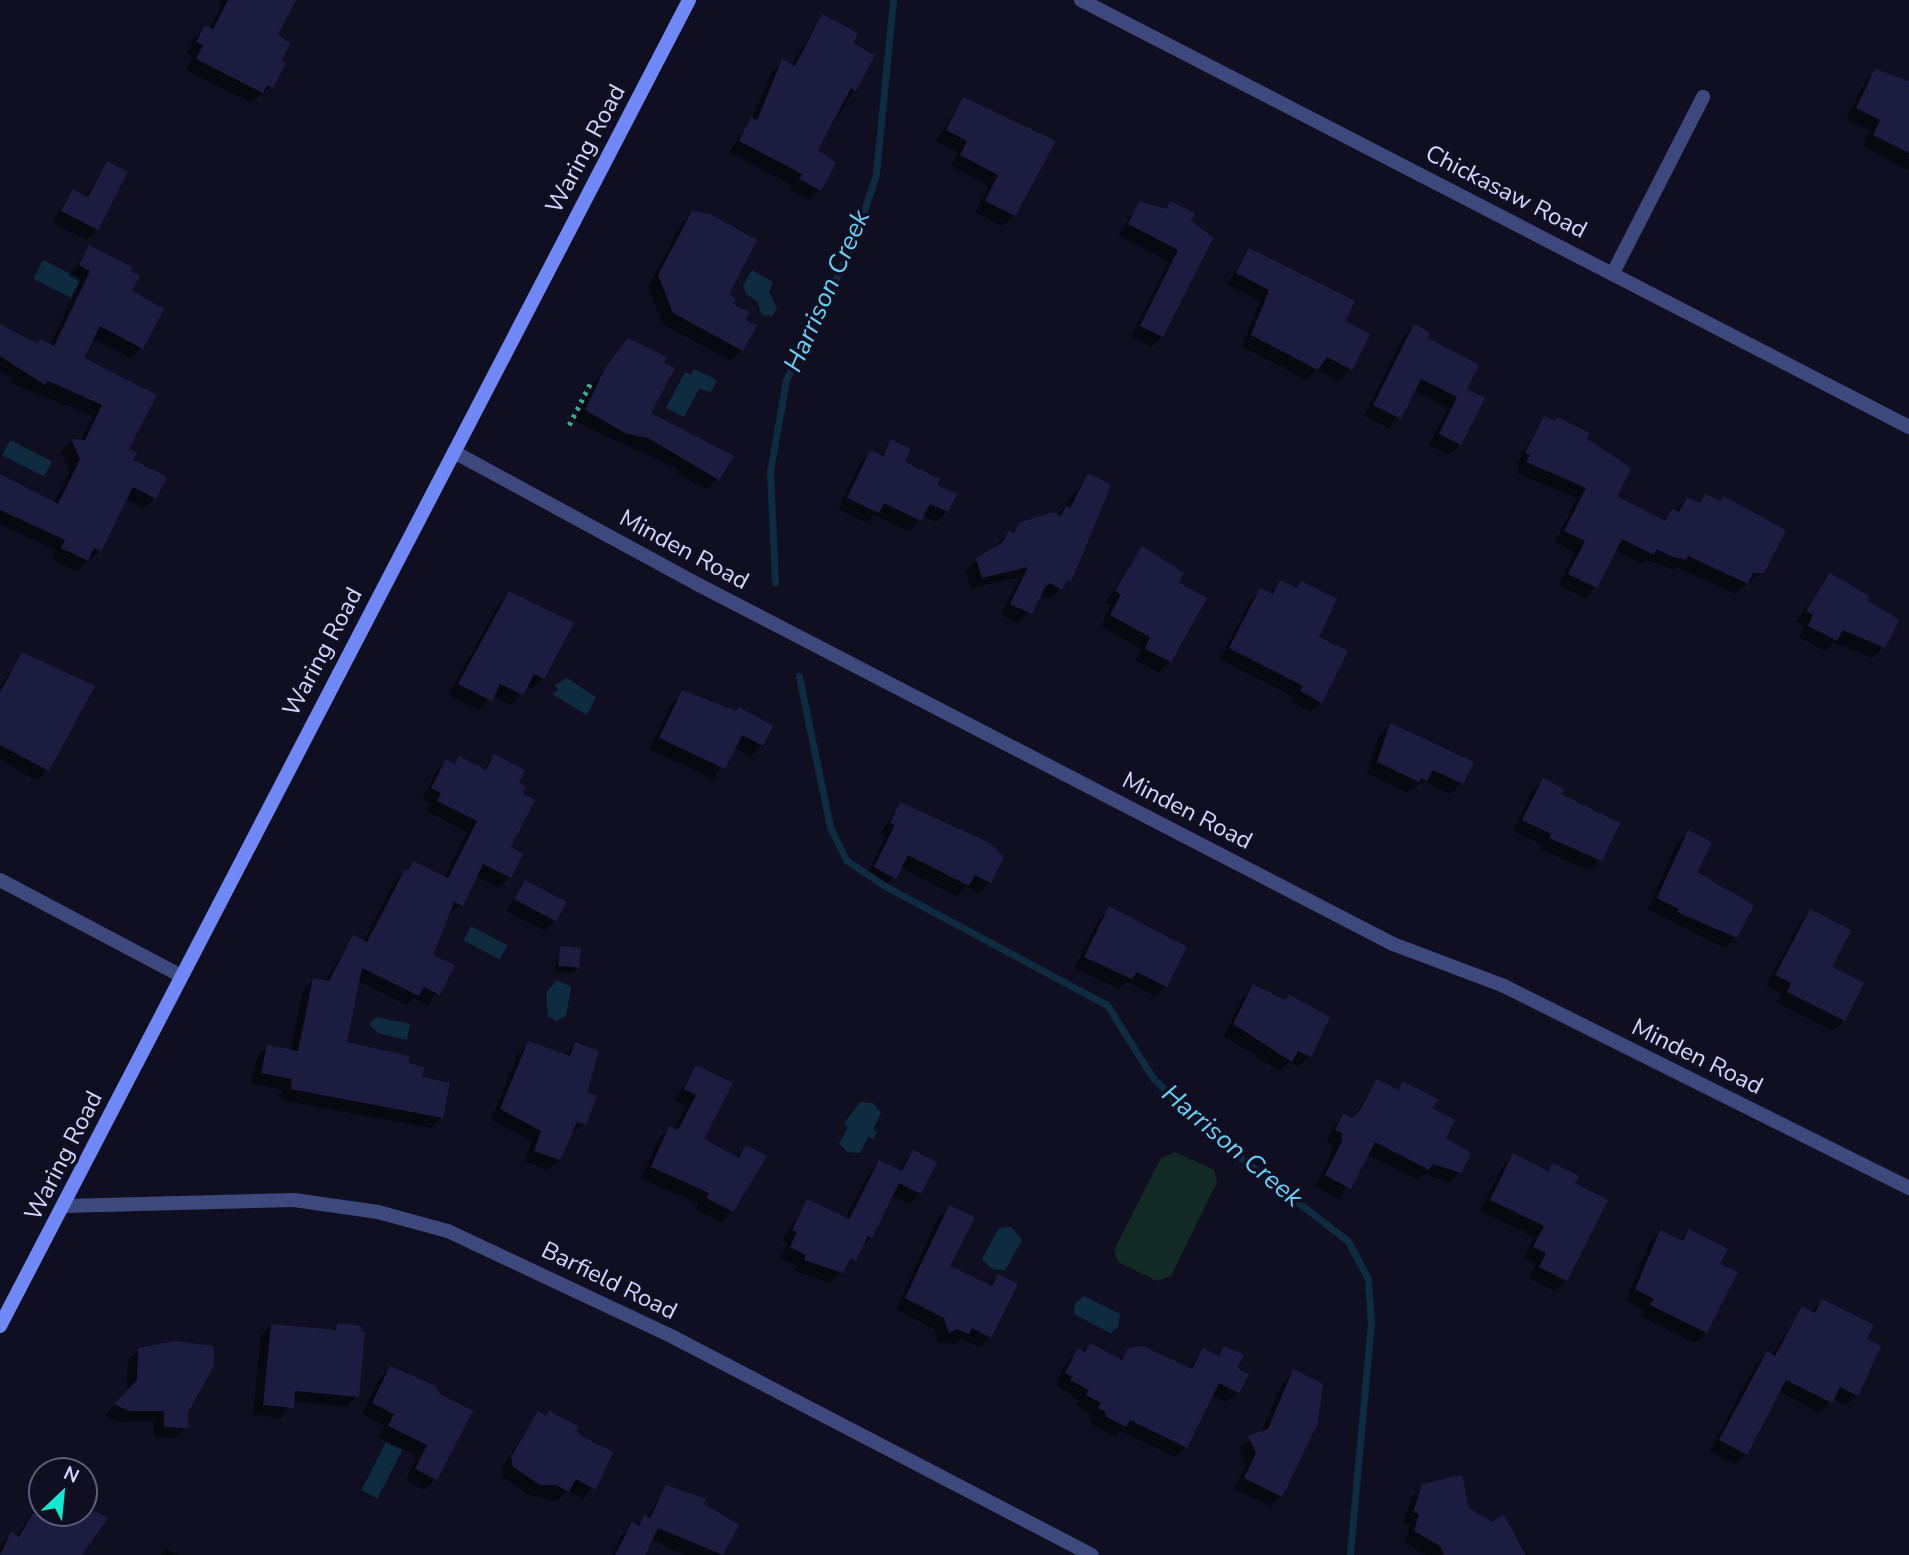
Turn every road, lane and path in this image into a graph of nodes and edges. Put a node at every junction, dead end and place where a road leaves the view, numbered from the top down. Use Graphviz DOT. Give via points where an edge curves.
graph roads {
  1 [pos="690,0"];
  2 [pos="1081,0"];
  3 [pos="1703,97"];
  4 [pos="1612,273"];
  5 [pos="590,384"];
  6 [pos="569,425"];
  7 [pos="1909,428"];
  8 [pos="454,452"];
  9 [pos="0,880"];
  10 [pos="181,976"];
  11 [pos="1909,1188"];
  12 [pos="64,1206"];
  13 [pos="0,1326"];
  14 [pos="1092,1555"];
  1 -- 8 [label="main road, Waring Road"];
  2 -- 4 [label="street, Chickasaw Road"];
  3 -- 4 [label="street"];
  4 -- 7 [label="street, Chickasaw Road"];
  5 -- 6 [label="path"];
  8 -- 10 [label="main road, Waring Road"];
  8 -- 11 [label="street, Minden Road" via="697,584 1393,944 1504,986"];
  9 -- 10 [label="street"];
  10 -- 12 [label="main road, Waring Road"];
  12 -- 13 [label="main road, Waring Road"];
  12 -- 14 [label="street, Barfield Road" via="294,1200 378,1212 448,1231 673,1337"];
}
